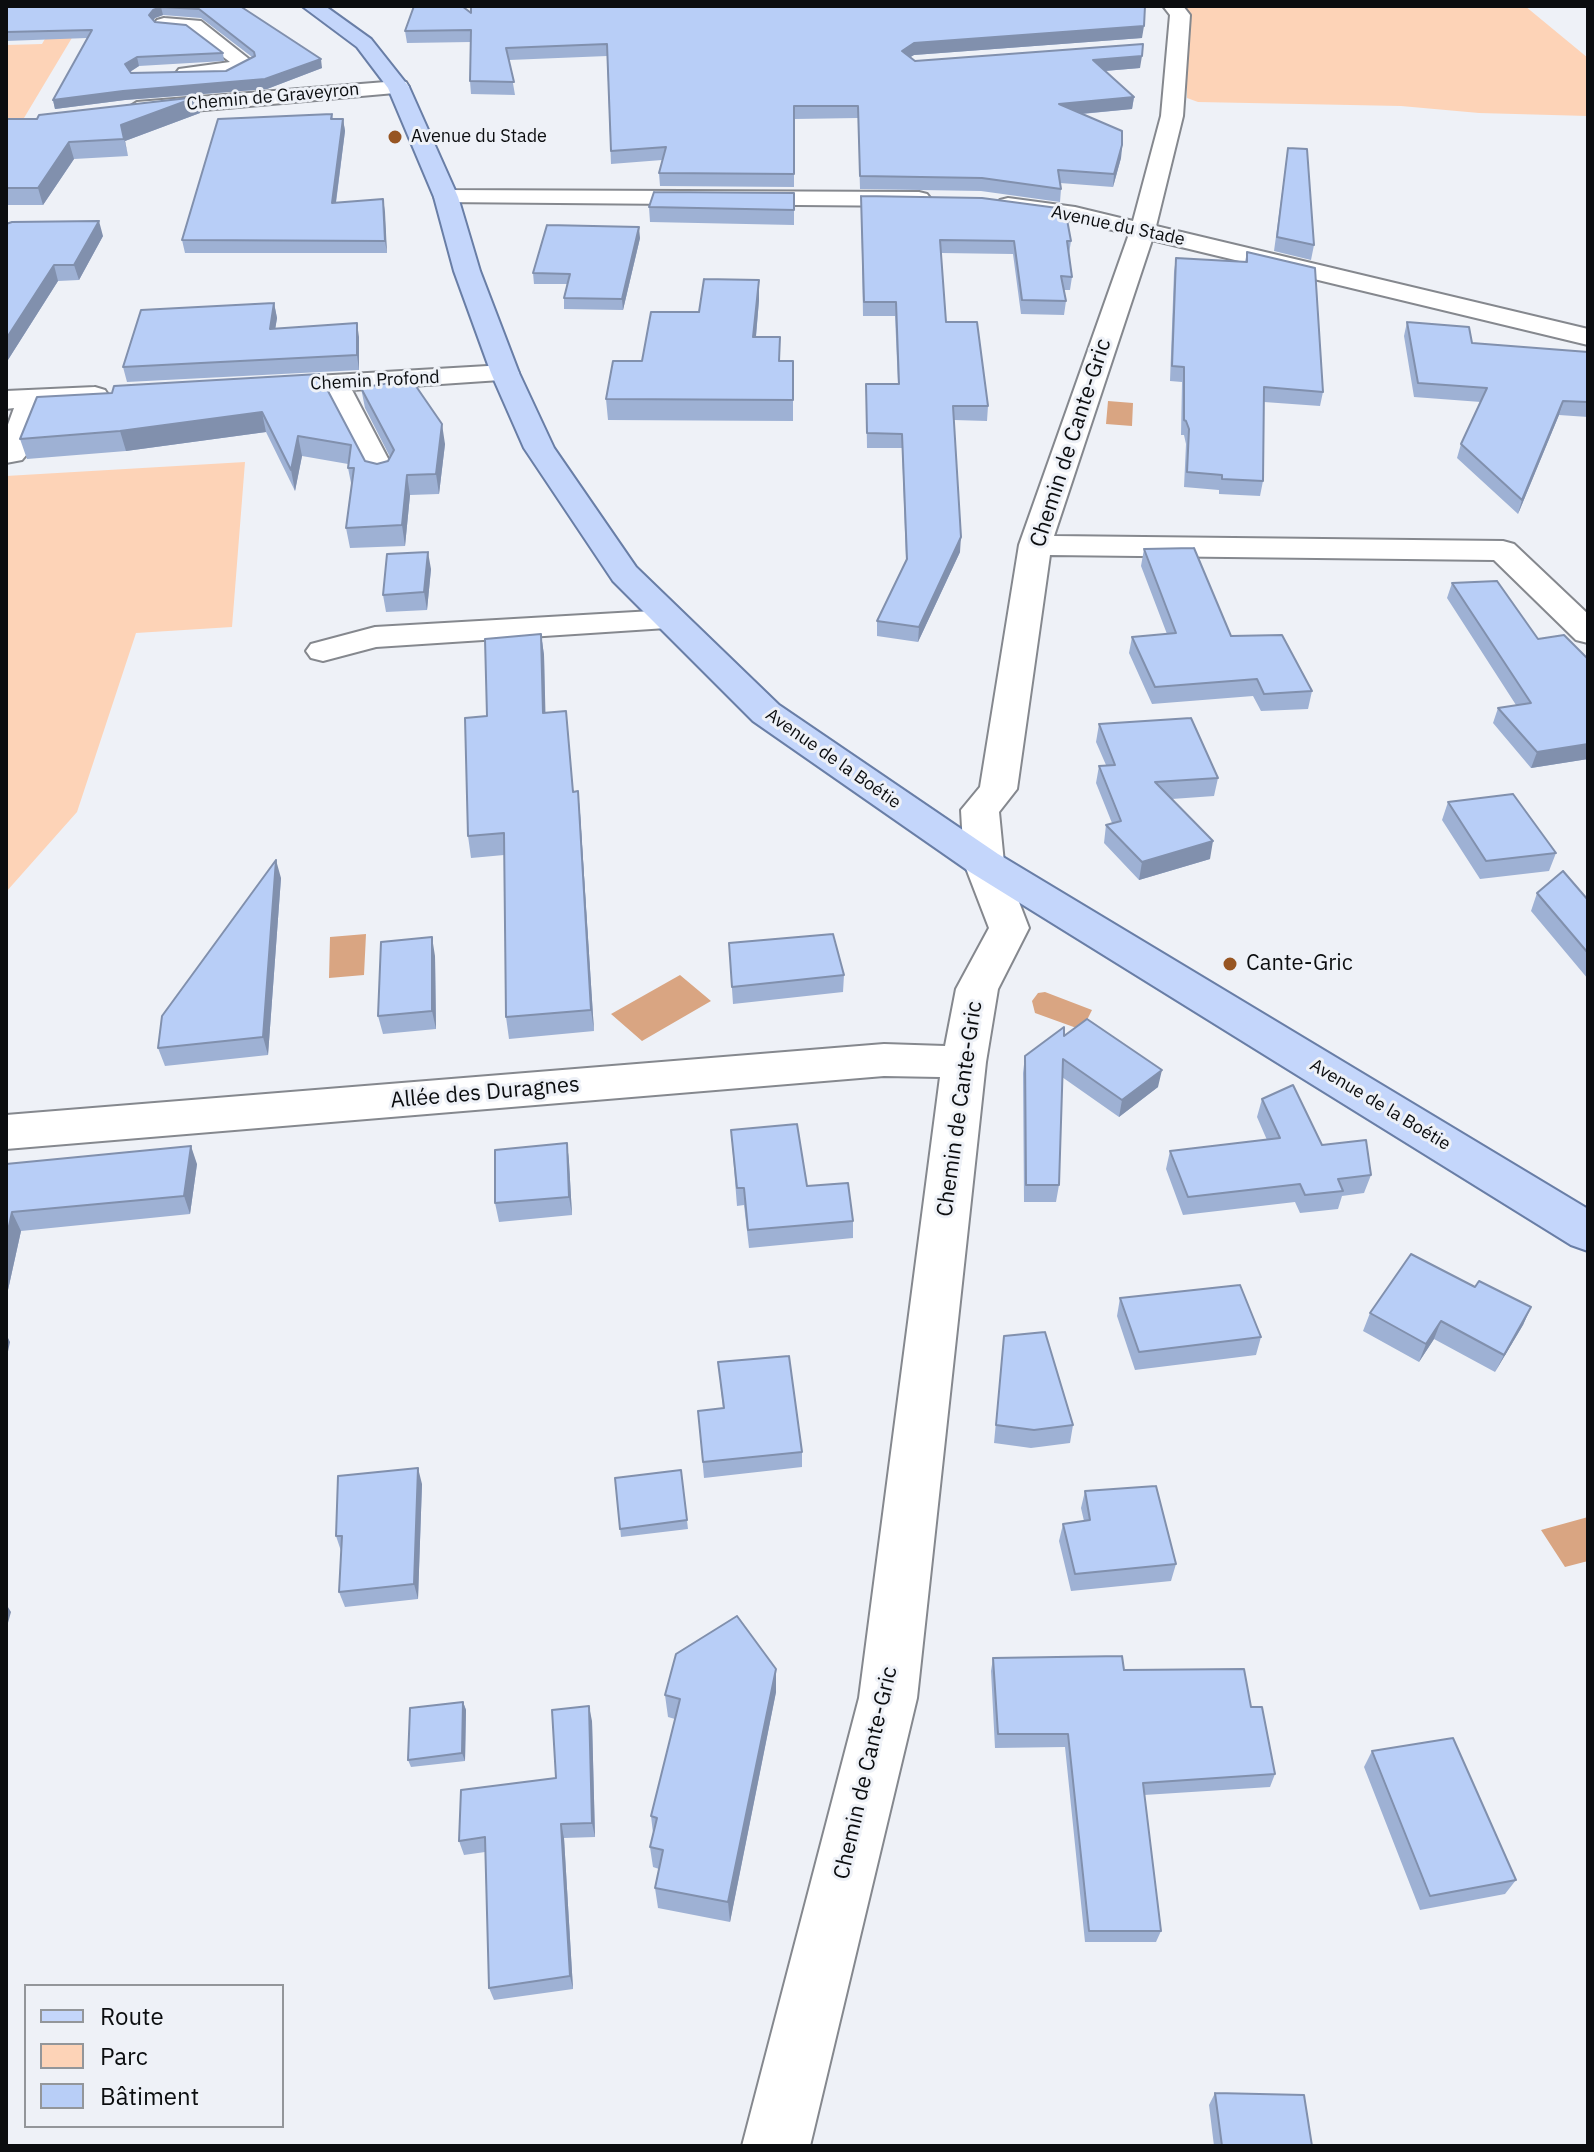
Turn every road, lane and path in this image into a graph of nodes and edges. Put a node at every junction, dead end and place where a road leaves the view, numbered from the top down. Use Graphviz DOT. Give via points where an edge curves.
graph roads {
  1 [pos="312,6"];
  2 [pos="164,22"];
  3 [pos="1168,33"];
  4 [pos="169,74"];
  5 [pos="135,87"];
  6 [pos="398,87"];
  7 [pos="446,197"];
  8 [pos="941,200"];
  9 [pos="981,201"];
  10 [pos="1143,231"];
  11 [pos="1588,337"];
  12 [pos="505,373"];
  13 [pos="335,384"];
  14 [pos="241,389"];
  15 [pos="120,395"];
  16 [pos="19,400"];
  17 [pos="6,454"];
  18 [pos="380,472"];
  19 [pos="1035,545"];
  20 [pos="670,620"];
  21 [pos="1588,633"];
  22 [pos="323,651"];
  23 [pos="984,863"];
  24 [pos="964,1062"];
  25 [pos="6,1132"];
  26 [pos="1588,1232"];
  27 [pos="776,2146"];
  1 -- 6 [label="main road, Avenue de la Boétie" via="364,43"];
  2 -- 4 [label="street" via="194,25 244,63 228,71"];
  3 -- 10 [label="street, Chemin de Cante-Gric" via="1174,110"];
  5 -- 6 [label="street, Chemin de Graveyron" via="117,111"];
  6 -- 7 [label="main road, Avenue de la Boétie"];
  7 -- 8 [label="street"];
  7 -- 12 [label="main road, Avenue de la Boétie"];
  9 -- 10 [label="street, Avenue du Stade" via="1075,214"];
  10 -- 11 [label="street, Avenue du Stade"];
  10 -- 19 [label="street, Chemin de Cante-Gric"];
  12 -- 13 [label="street, Chemin Profond"];
  12 -- 20 [label="main road, Avenue de la Boétie" via="539,448 624,574"];
  13 -- 14 [label="street, Chemin Profond"];
  13 -- 18 [label="street"];
  15 -- 16 [label="street"];
  16 -- 17 [label="street" via="12,454"];
  19 -- 21 [label="street" via="1503,551"];
  19 -- 23 [label="street, Chemin de Cante-Gric" via="998,789 980,810"];
  20 -- 22 [label="street" via="375,637"];
  20 -- 23 [label="main road, Avenue de la Boétie" via="766,713"];
  23 -- 24 [label="street, Chemin de Cante-Gric" via="1009,928 977,989"];
  23 -- 26 [label="main road, Avenue de la Boétie"];
  24 -- 25 [label="street, Allée des Duragnes" via="884,1060"];
  24 -- 27 [label="street, Chemin de Cante-Gric" via="888,1698"];
}
